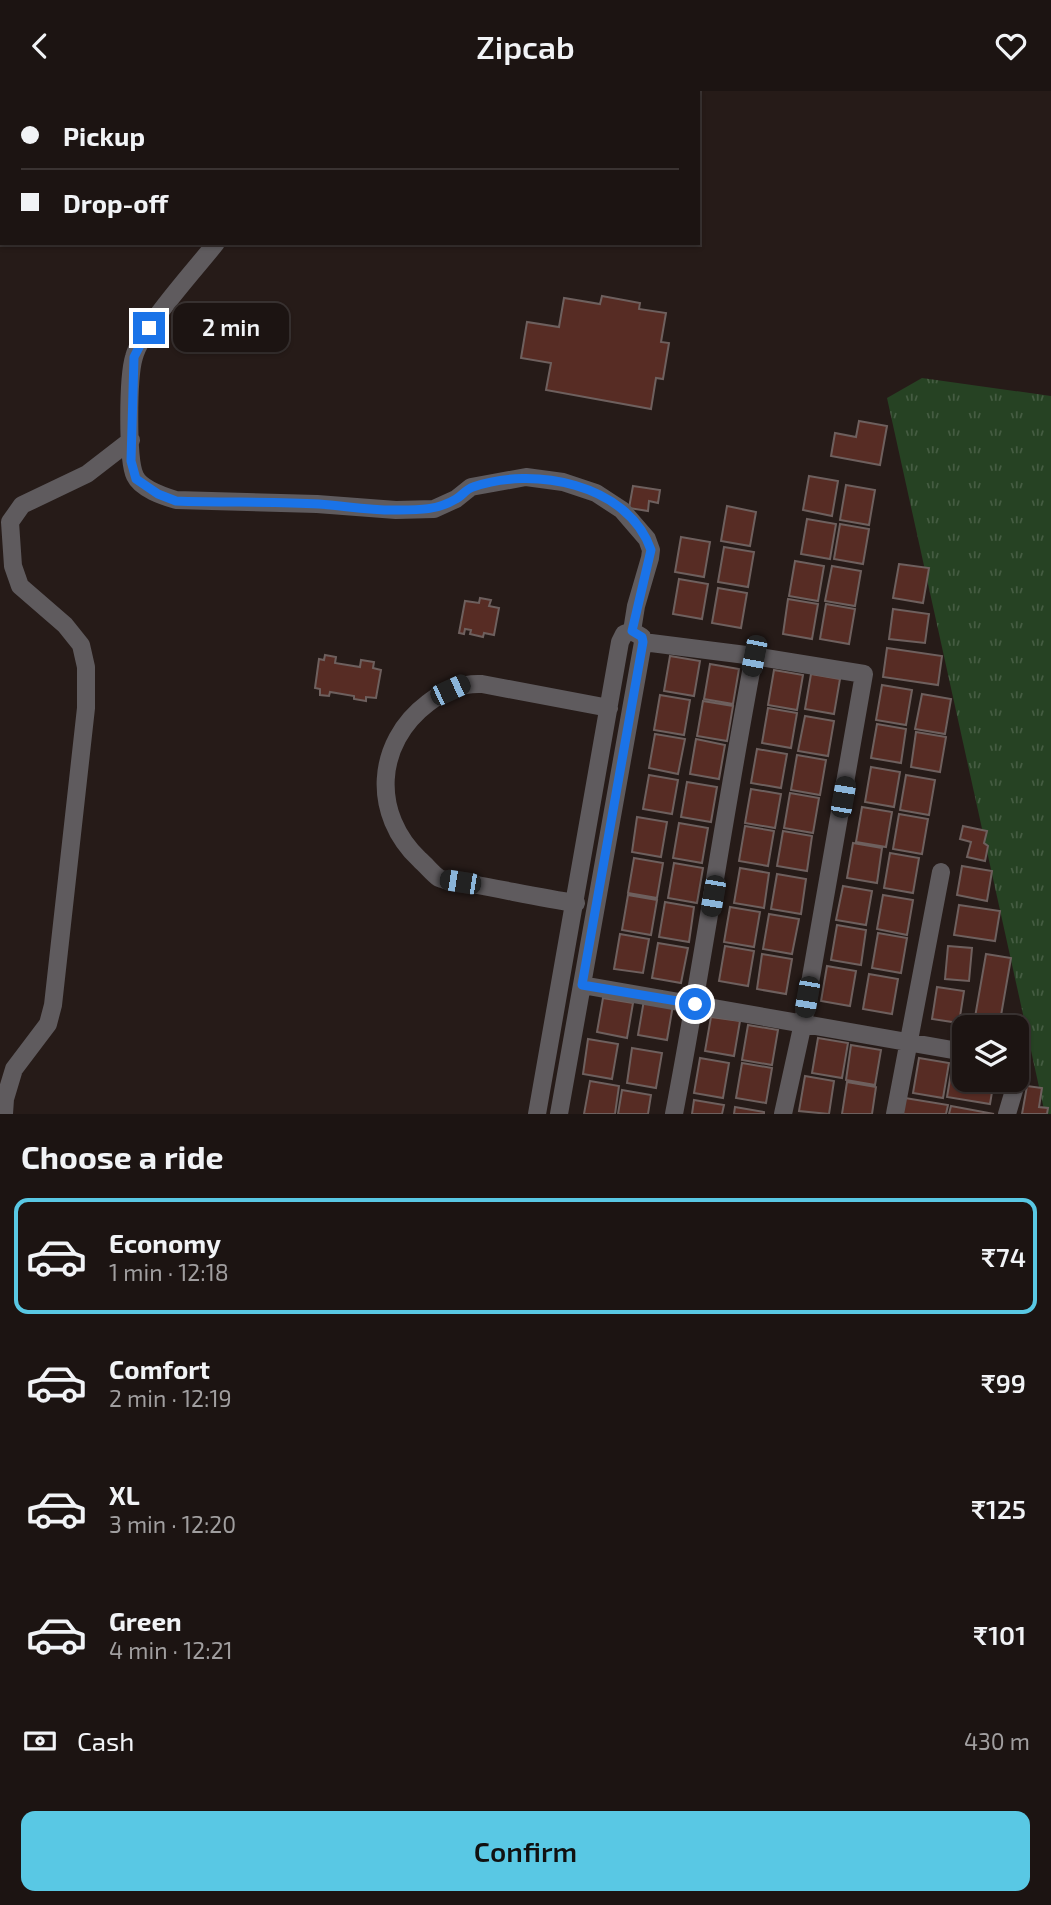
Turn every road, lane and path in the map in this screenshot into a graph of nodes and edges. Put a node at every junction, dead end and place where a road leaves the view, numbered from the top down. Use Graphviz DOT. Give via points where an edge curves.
graph roads {
  1 [pos="214,245"];
  2 [pos="131,440"];
  3 [pos="637,637"];
  4 [pos="754,656"];
  5 [pos="609,708"];
  6 [pos="941,873"];
  7 [pos="576,903"];
  8 [pos="582,985"];
  9 [pos="695,1004"];
  10 [pos="803,1023"];
  11 [pos="907,1042"];
  12 [pos="952,1050"];
  13 [pos="1014,1092"];
  14 [pos="4,1114"];
  15 [pos="537,1114"];
  16 [pos="559,1114"];
  17 [pos="674,1114"];
  18 [pos="783,1114"];
  19 [pos="895,1114"];
  20 [pos="1007,1114"];
  1 -- 2 [label="street" via="149,328 134,357"];
  2 -- 3 [label="street" via="136,479 176,501 433,509 471,487 526,477 596,493 636,524 651,550"];
  2 -- 14 [label="street" via="87,474 22,505 10,522 13,566 20,586 81,645 86,708 53,1005 48,1024 14,1069"];
  3 -- 4 [label="street"];
  3 -- 5 [label="street" via="624,634 620,642"];
  3 -- 8 [label="street"];
  4 -- 9 [label="street"];
  4 -- 10 [label="street" via="864,674"];
  5 -- 7 [label="street"];
  5 -- 7 [label="street" via="464,684 434,699 404,726 387,766 385,792 399,836 440,878"];
  6 -- 11 [label="street"];
  7 -- 15 [label="street"];
  8 -- 9 [label="street"];
  8 -- 16 [label="street"];
  9 -- 10 [label="street"];
  9 -- 17 [label="street"];
  10 -- 11 [label="street"];
  10 -- 18 [label="street"];
  11 -- 12 [label="street"];
  11 -- 19 [label="street"];
  13 -- 20 [label="street"];
}
